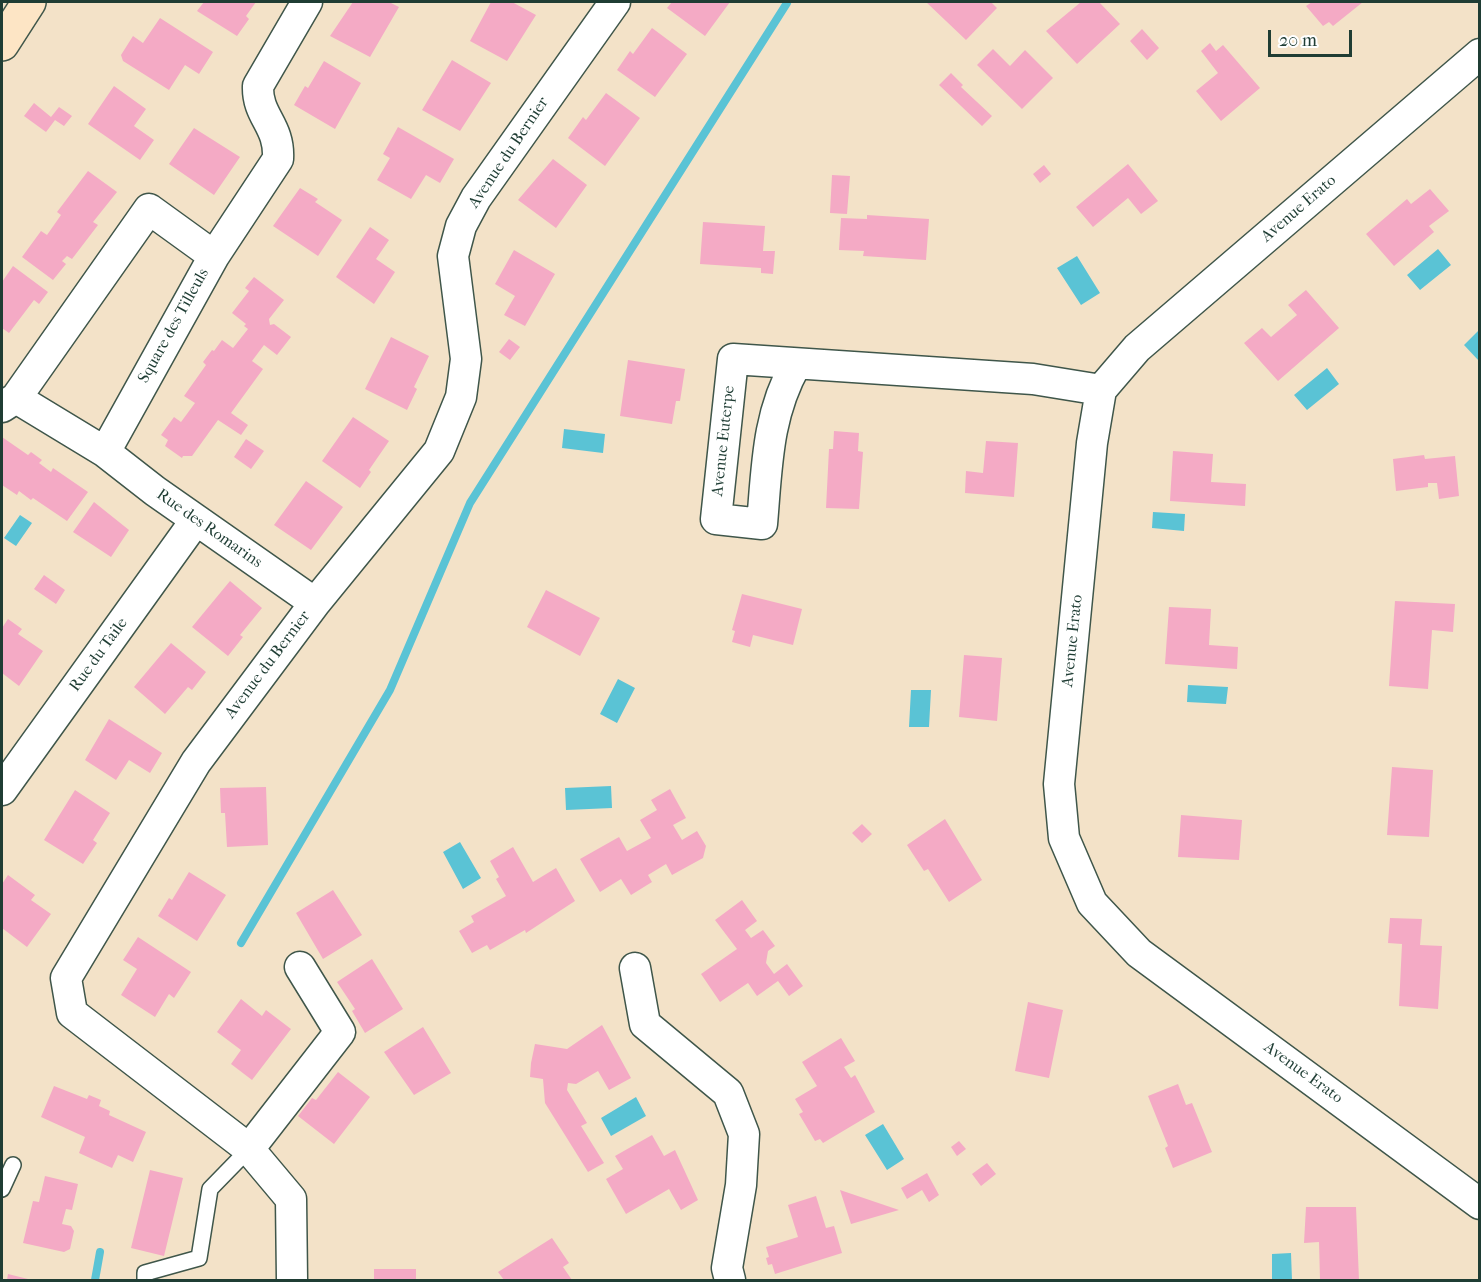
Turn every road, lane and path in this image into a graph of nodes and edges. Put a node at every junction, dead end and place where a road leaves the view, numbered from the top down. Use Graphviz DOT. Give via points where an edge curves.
graph roads {
  1 [pos="28,2"];
  2 [pos="306,2"];
  3 [pos="615,2"];
  4 [pos="2,44"];
  5 [pos="1479,54"];
  6 [pos="214,256"];
  7 [pos="796,364"];
  8 [pos="1101,390"];
  9 [pos="9,402"];
  10 [pos="105,452"];
  11 [pos="196,520"];
  12 [pos="315,603"];
  13 [pos="12,754"];
  14 [pos="2,790"];
  15 [pos="300,967"];
  16 [pos="635,968"];
  17 [pos="249,1149"];
  18 [pos="13,1165"];
  19 [pos="2,1190"];
  20 [pos="1479,1204"];
  21 [pos="145,1281"];
  22 [pos="292,1281"];
  23 [pos="730,1281"];
  1 -- 4 [label="main road"];
  2 -- 6 [label="street" via="258,86 258,102 279,142 278,159"];
  3 -- 12 [label="street, Avenue du Bernier" via="476,198 461,226 453,256 466,359 461,397 439,451"];
  5 -- 8 [label="street, Avenue Erato" via="1137,348"];
  6 -- 9 [label="street, Square des Tilleuls" via="149,209"];
  6 -- 10 [label="street, Square des Tilleuls"];
  7 -- 7 [label="street, Avenue Euterpe" via="782,389 771,426 762,524 716,519 734,359"];
  7 -- 8 [label="street, Avenue Euterpe" via="1033,379"];
  8 -- 20 [label="street, Avenue Erato" via="1092,443 1059,784 1064,838 1092,903 1140,953"];
  9 -- 10 [label="street, Square des Tilleuls"];
  10 -- 11 [label="street, Rue des Romarins"];
  11 -- 12 [label="street, Rue des Romarins"];
  11 -- 13 [label="street, Rue du Taile"];
  12 -- 17 [label="street, Avenue du Bernier" via="196,762 66,978 72,1013"];
  13 -- 14 [label="street, Rue du Taile"];
  15 -- 17 [label="street" via="340,1032"];
  16 -- 23 [label="street" via="645,1024 728,1093 744,1134 741,1185 727,1268"];
  17 -- 21 [label="lane" via="210,1189 199,1258 145,1273"];
  17 -- 22 [label="street, Avenue du Bernier" via="291,1199"];
  18 -- 19 [label="lane"];
}
